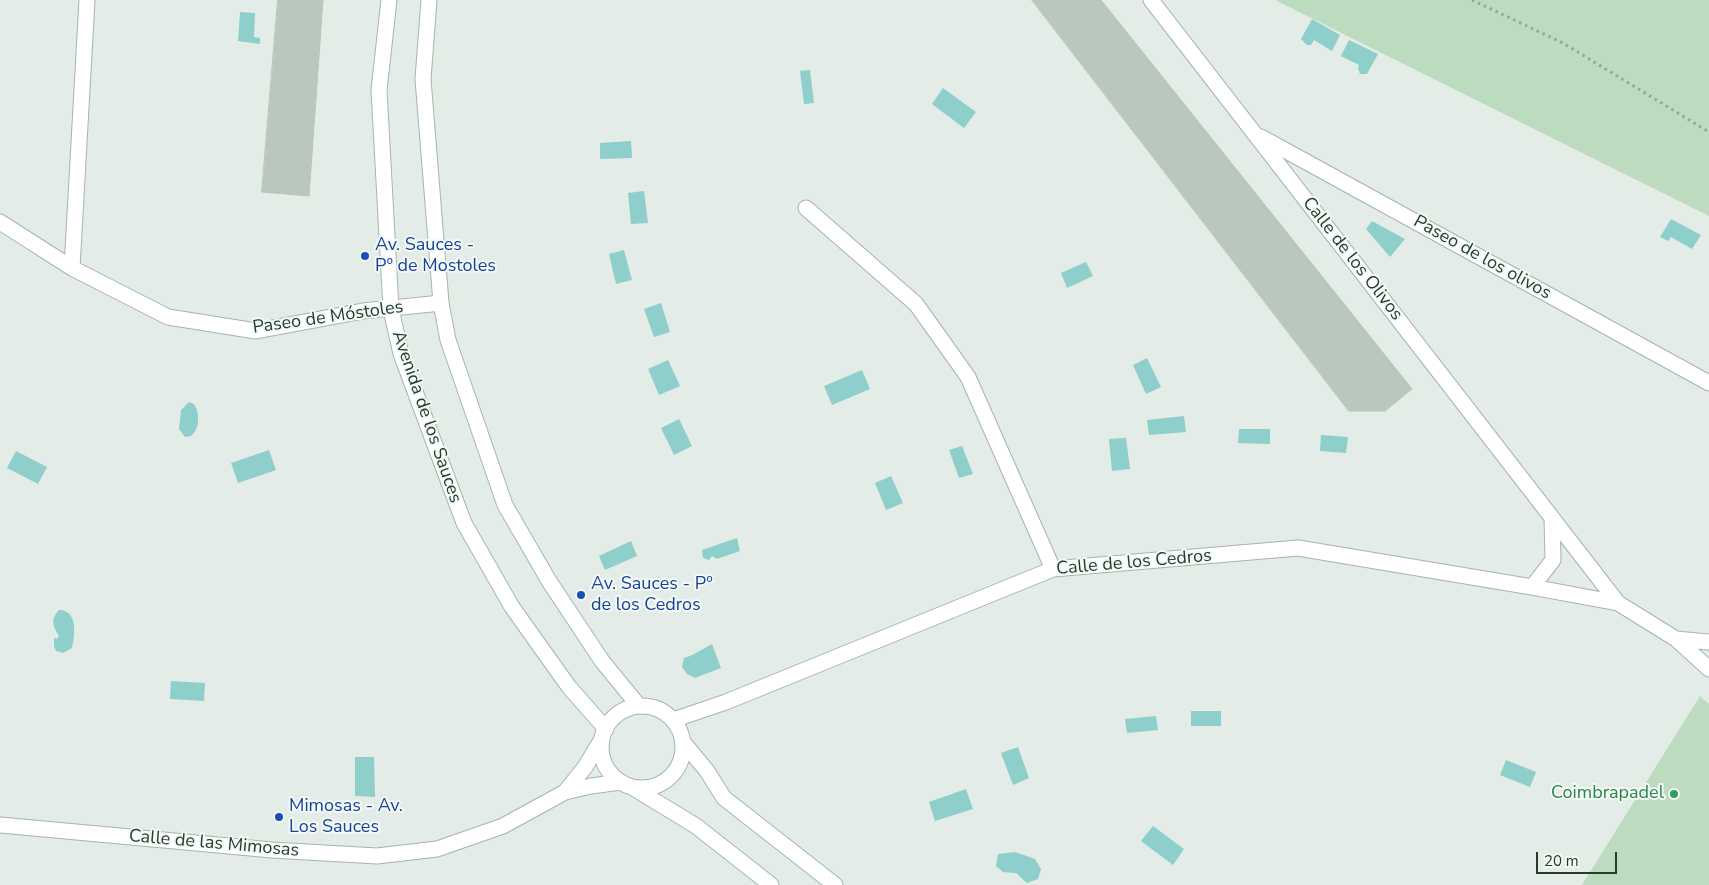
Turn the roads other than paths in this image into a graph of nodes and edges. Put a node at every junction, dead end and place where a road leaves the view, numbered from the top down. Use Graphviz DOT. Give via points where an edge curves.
graph roads {
  1 [pos="87,0"];
  2 [pos="389,0"];
  3 [pos="429,0"];
  4 [pos="1152,0"];
  5 [pos="1255,134"];
  6 [pos="806,208"];
  7 [pos="0,222"];
  8 [pos="72,268"];
  9 [pos="441,303"];
  10 [pos="391,309"];
  11 [pos="1709,383"];
  12 [pos="1552,518"];
  13 [pos="1053,569"];
  14 [pos="1532,587"];
  15 [pos="1618,603"];
  16 [pos="1676,639"];
  17 [pos="1709,642"];
  18 [pos="1709,669"];
  19 [pos="638,705"];
  20 [pos="673,720"];
  21 [pos="604,734"];
  22 [pos="683,742"];
  23 [pos="626,784"];
  24 [pos="565,792"];
  25 [pos="0,825"];
  26 [pos="771,885"];
  27 [pos="835,885"];
  1 -- 8 [label="street"];
  2 -- 10 [label="street, Avenida de los Sauces" via="379,90"];
  3 -- 9 [label="street" via="423,79"];
  4 -- 5 [label="street, Calle de los Olivos"];
  5 -- 11 [label="street, Paseo de los olivos"];
  5 -- 12 [label="street, Calle de los Olivos"];
  6 -- 13 [label="street" via="916,304 968,377"];
  7 -- 8 [label="street, Paseo de Móstoles"];
  8 -- 10 [label="street, Paseo de Móstoles" via="168,317 256,331 363,311"];
  9 -- 10 [label="street, Paseo de Móstoles"];
  9 -- 19 [label="street" via="448,340 505,505 549,581 602,661"];
  10 -- 21 [label="street, Avenida de los Sauces" via="401,354 464,524 512,608"];
  12 -- 14 [label="street" via="1553,560"];
  12 -- 15 [label="street, Calle de los Olivos"];
  13 -- 14 [label="street, Calle de los Cedros" via="1298,548"];
  13 -- 20 [label="street, Calle de los Cedros"];
  14 -- 15 [label="street, Calle de los Cedros"];
  15 -- 16 [label="street"];
  16 -- 17 [label="street"];
  16 -- 18 [label="street"];
  19 -- 20 [label="street" via="663,712"];
  19 -- 21 [label="street" via="625,709 614,718"];
  20 -- 22 [label="street"];
  21 -- 23 [label="street" via="602,756 609,771"];
  21 -- 24 [label="street, Calle de las Mimosas" via="585,767"];
  22 -- 23 [label="street" via="683,756 669,779 644,789"];
  22 -- 27 [label="street" via="724,798"];
  23 -- 24 [label="street, Calle de las Mimosas" via="591,786"];
  23 -- 26 [label="street" via="696,826"];
  24 -- 25 [label="street, Calle de las Mimosas" via="503,826 437,849 377,856 272,850"];
}
